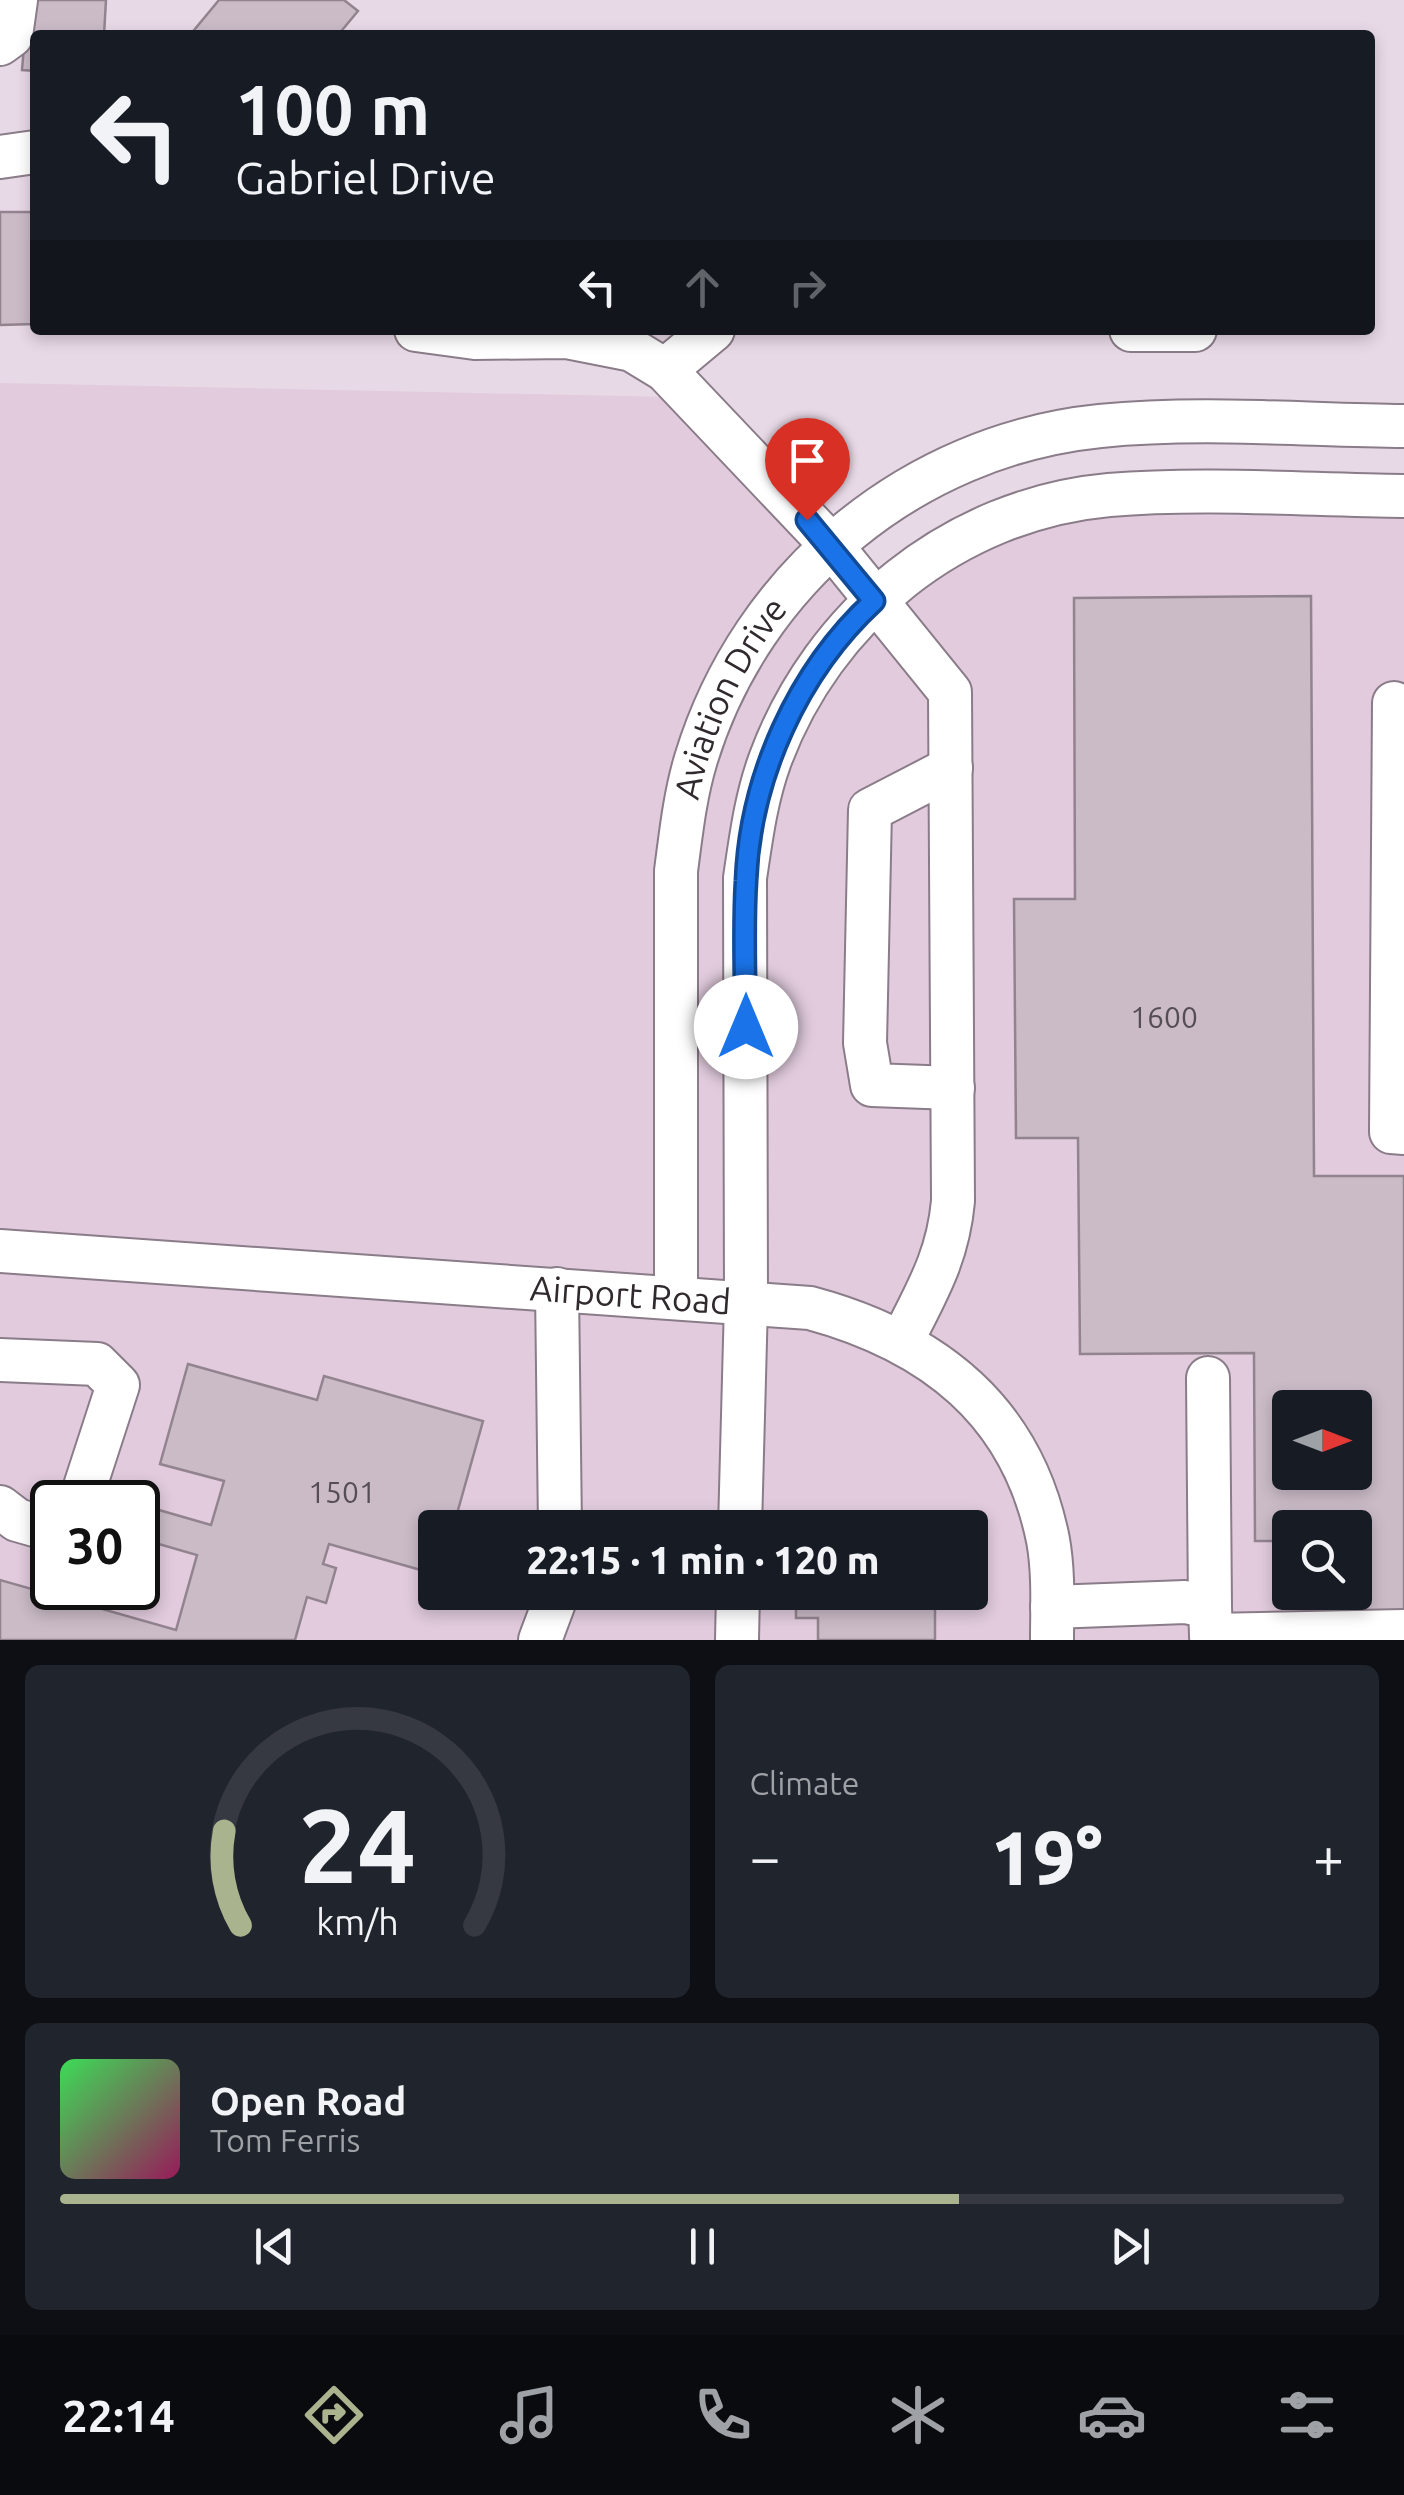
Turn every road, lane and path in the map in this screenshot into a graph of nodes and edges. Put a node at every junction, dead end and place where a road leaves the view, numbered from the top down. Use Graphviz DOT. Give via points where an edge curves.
graph roads {
  1 [pos="16,0"];
  2 [pos="0,44"];
  3 [pos="30,153"];
  4 [pos="0,157"];
  5 [pos="456,335"];
  6 [pos="707,335"];
  7 [pos="665,370"];
  8 [pos="1404,426"];
  9 [pos="1404,496"];
  10 [pos="831,546"];
  11 [pos="874,601"];
  12 [pos="1394,703"];
  13 [pos="950,768"];
  14 [pos="1398,907"];
  15 [pos="676,948"];
  16 [pos="746,948"];
  17 [pos="953,1088"];
  18 [pos="1404,1133"];
  19 [pos="0,1251"];
  20 [pos="557,1289"];
  21 [pos="676,1298"];
  22 [pos="746,1303"];
  23 [pos="902,1340"];
  24 [pos="0,1360"];
  25 [pos="1208,1378"];
  26 [pos="87,1480"];
  27 [pos="0,1507"];
  28 [pos="560,1510"];
  29 [pos="740,1510"];
  30 [pos="30,1524"];
  31 [pos="551,1610"];
  32 [pos="738,1610"];
  33 [pos="1052,1624"];
  34 [pos="1210,1627"];
  35 [pos="1404,1631"];
  36 [pos="540,1640"];
  37 [pos="737,1640"];
  1 -- 2 [label="street" via="10,36"];
  3 -- 4 [label="street"];
  5 -- 7 [label="street" via="566,337 632,350"];
  6 -- 7 [label="street"];
  7 -- 10 [label="street"];
  8 -- 10 [label="street, Aviation Drive" via="1162,423 1036,437 927,477"];
  9 -- 11 [label="street, Aviation Drive" via="1139,494 1044,508 945,548"];
  10 -- 11 [label="street"];
  10 -- 15 [label="street, Aviation Drive" via="782,596 718,700 682,819"];
  11 -- 13 [label="street" via="950,692"];
  11 -- 16 [label="street, Aviation Drive" via="821,661 769,762 746,878"];
  12 -- 14 [label="street"];
  13 -- 17 [label="street"];
  13 -- 17 [label="street" via="870,810 865,1043 872,1085"];
  14 -- 18 [label="street" via="1391,1132"];
  15 -- 16 [label="street"];
  15 -- 21 [label="street, Aviation Drive"];
  16 -- 22 [label="street, Aviation Drive"];
  17 -- 23 [label="street" via="950,1238"];
  19 -- 20 [label="street, Airport Road"];
  20 -- 21 [label="street, Airport Road"];
  20 -- 28 [label="street"];
  21 -- 22 [label="street, Airport Road"];
  22 -- 23 [label="street, Airport Road" via="810,1308"];
  22 -- 29 [label="street, Aviation Drive"];
  23 -- 33 [label="street, Airport Road" via="973,1395 1018,1455 1048,1540"];
  24 -- 26 [label="street" via="97,1364 118,1385"];
  25 -- 34 [label="street"];
  27 -- 30 [label="street"];
  31 -- 36 [label="street"];
  32 -- 37 [label="street"];
  33 -- 34 [label="street" via="1184,1602"];
  34 -- 35 [label="street"];
}
